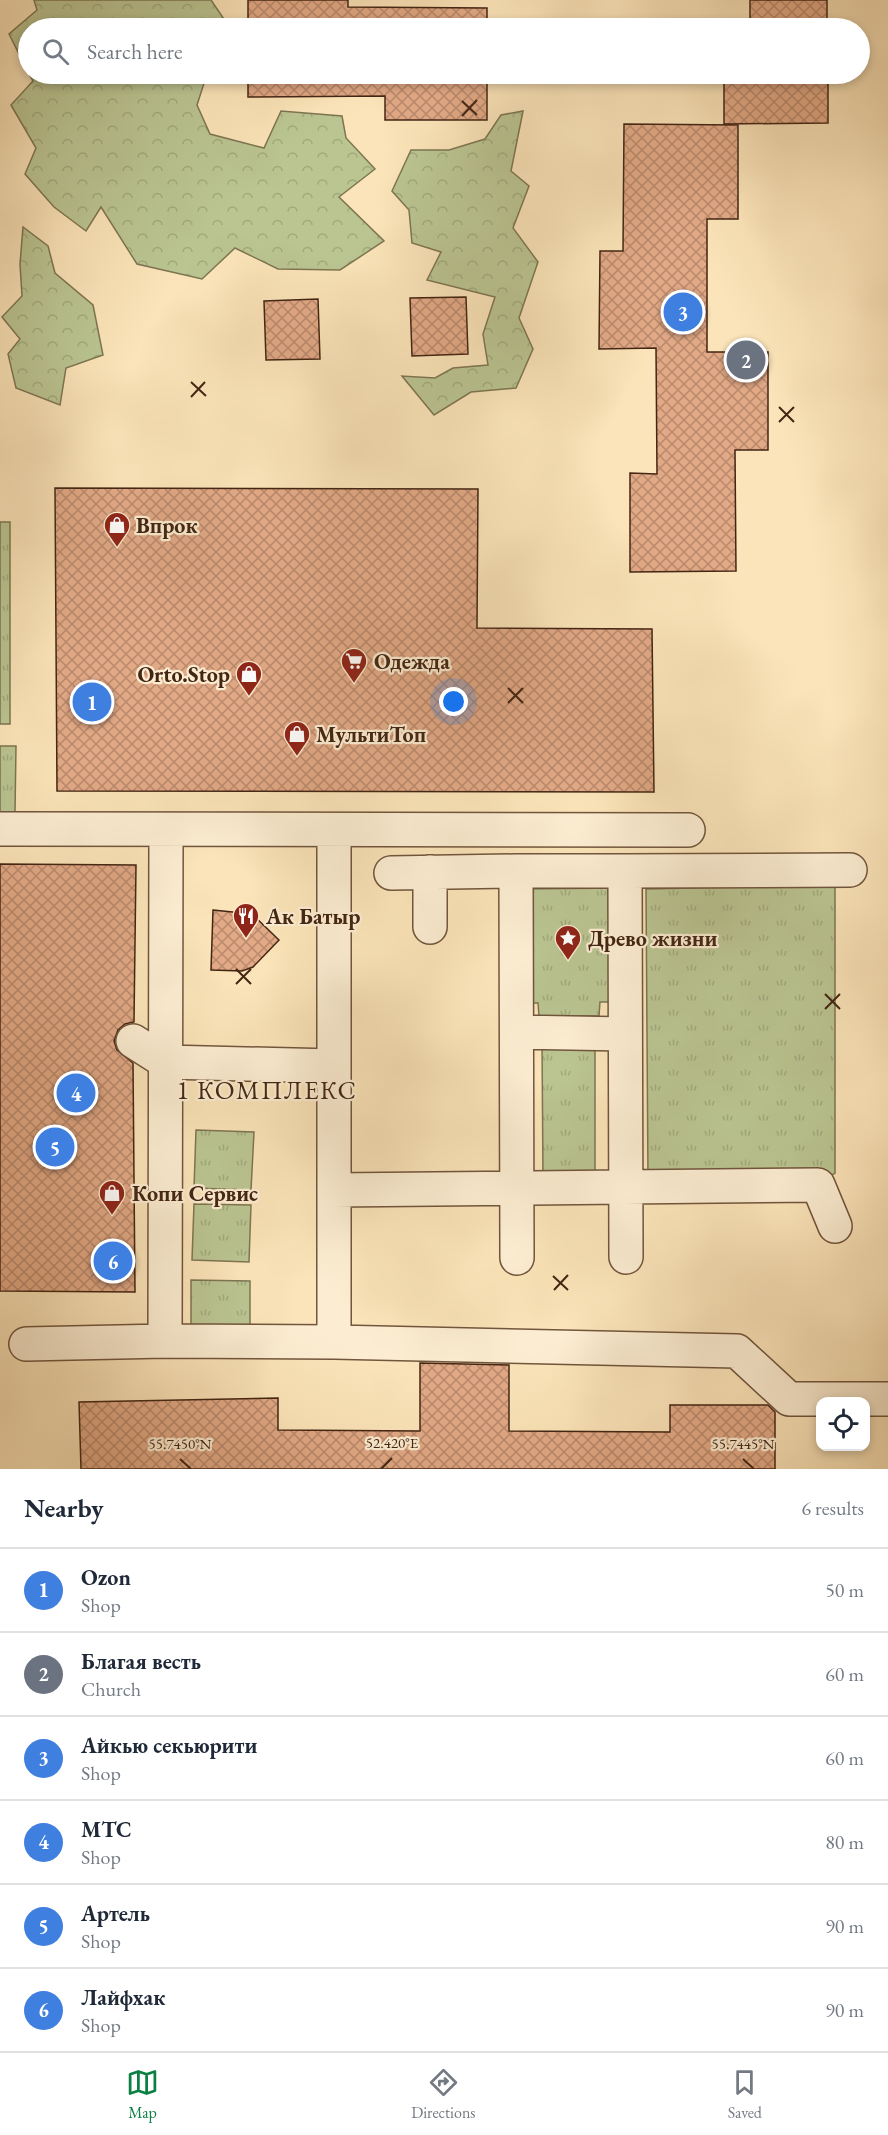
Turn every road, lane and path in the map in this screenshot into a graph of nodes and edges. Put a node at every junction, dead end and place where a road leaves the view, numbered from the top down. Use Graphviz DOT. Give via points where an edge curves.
graph roads {
  1 [pos="0,829"];
  2 [pos="688,830"];
  3 [pos="166,831"];
  4 [pos="334,831"];
  5 [pos="850,870"];
  6 [pos="516,871"];
  7 [pos="625,871"];
  8 [pos="430,872"];
  9 [pos="391,873"];
  10 [pos="430,927"];
  11 [pos="517,1032"];
  12 [pos="625,1034"];
  13 [pos="133,1041"];
  14 [pos="166,1062"];
  15 [pos="334,1066"];
  16 [pos="518,1187"];
  17 [pos="626,1188"];
  18 [pos="334,1190"];
  19 [pos="846,1218"];
  20 [pos="626,1257"];
  21 [pos="517,1258"];
  22 [pos="165,1341"];
  23 [pos="334,1342"];
  24 [pos="26,1344"];
  25 [pos="888,1399"];
  1 -- 3 [label="street"];
  2 -- 4 [label="street"];
  3 -- 4 [label="street"];
  3 -- 14 [label="street"];
  4 -- 15 [label="street"];
  5 -- 7 [label="street"];
  6 -- 7 [label="street"];
  6 -- 8 [label="street"];
  6 -- 11 [label="street"];
  7 -- 12 [label="street"];
  8 -- 9 [label="street"];
  8 -- 10 [label="street"];
  11 -- 12 [label="street"];
  11 -- 16 [label="street"];
  12 -- 17 [label="street"];
  13 -- 14 [label="street"];
  14 -- 15 [label="street"];
  14 -- 22 [label="street"];
  15 -- 18 [label="street"];
  16 -- 17 [label="street"];
  16 -- 18 [label="street"];
  16 -- 21 [label="street"];
  17 -- 19 [label="street" via="818,1185"];
  17 -- 20 [label="street"];
  18 -- 23 [label="street"];
  22 -- 23 [label="street"];
  22 -- 24 [label="street"];
  23 -- 25 [label="street" via="737,1351 789,1399"];
}
